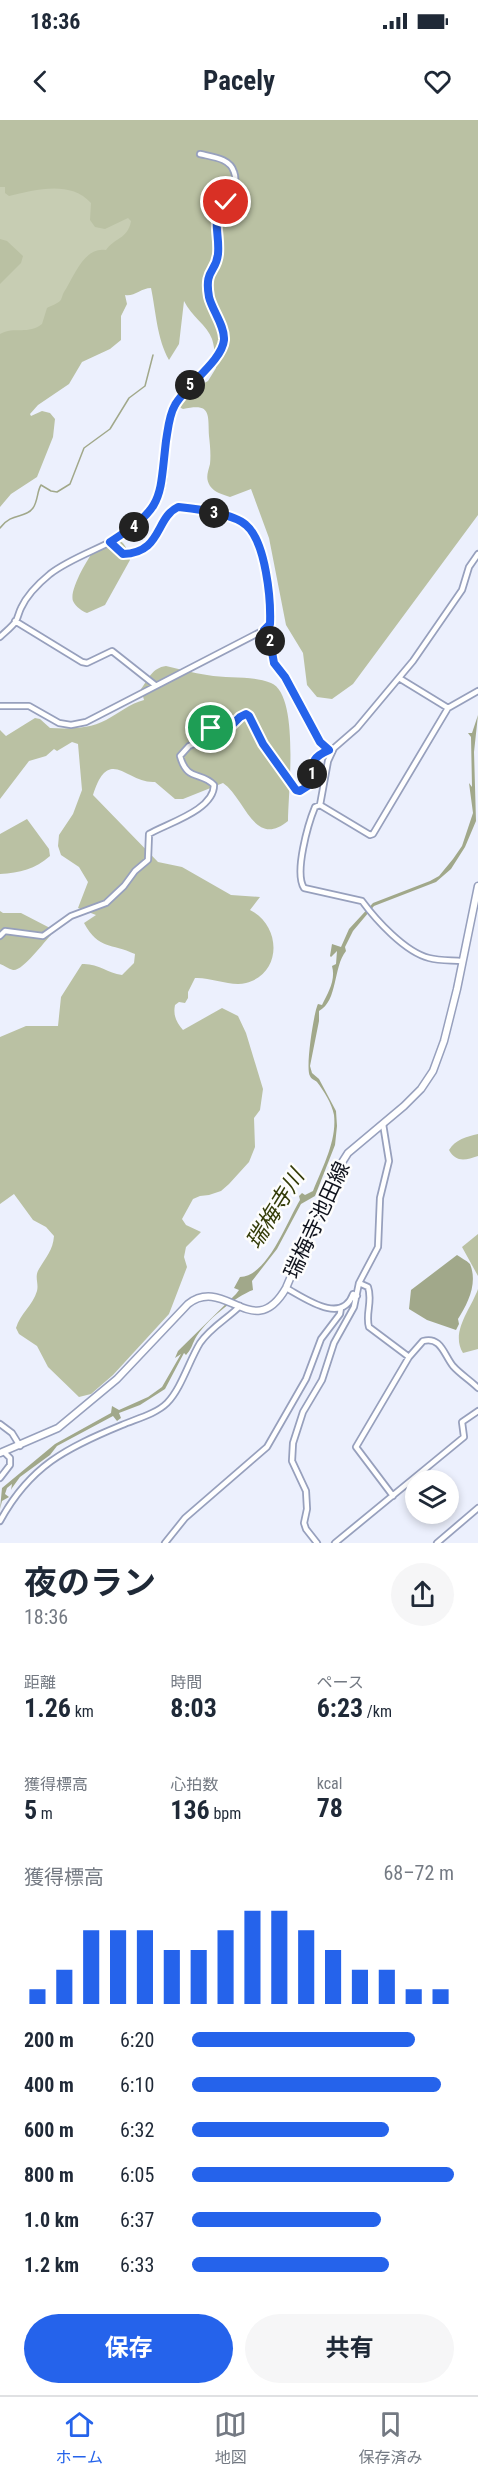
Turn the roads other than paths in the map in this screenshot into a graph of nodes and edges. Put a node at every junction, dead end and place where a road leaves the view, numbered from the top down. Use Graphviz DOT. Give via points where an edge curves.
graph roads {
  1 [pos="200,154"];
  2 [pos="110,542"];
  3 [pos="478,554"];
  4 [pos="15,621"];
  5 [pos="264,630"];
  6 [pos="0,637"];
  7 [pos="399,678"];
  8 [pos="155,685"];
  9 [pos="478,691"];
  10 [pos="0,706"];
  11 [pos="448,708"];
  12 [pos="330,752"];
  13 [pos="320,805"];
  14 [pos="478,886"];
  15 [pos="0,936"];
  16 [pos="462,961"];
  17 [pos="383,1124"];
  18 [pos="359,1283"];
  19 [pos="285,1288"];
  20 [pos="357,1296"];
  21 [pos="240,1306"];
  22 [pos="341,1308"];
  23 [pos="410,1356"];
  24 [pos="478,1388"];
  25 [pos="478,1411"];
  26 [pos="0,1424"];
  27 [pos="20,1446"];
  28 [pos="2,1453"];
  29 [pos="0,1478"];
  30 [pos="393,1496"];
  31 [pos="478,1508"];
  32 [pos="0,1521"];
  33 [pos="165,1543"];
  34 [pos="316,1543"];
  35 [pos="335,1543"];
  36 [pos="437,1543"];
  1 -- 2 [label="street" via="222,159 234,172 233,190 216,222 218,256 207,277 210,301 224,340 220,352 173,408 162,486 155,505 132,528"];
  2 -- 4 [label="street" via="51,573 37,585"];
  2 -- 5 [label="street" via="123,554 142,550 178,507 240,521 254,536 263,560 270,608 270,624"];
  3 -- 7 [label="street" via="469,567 462,591"];
  4 -- 6 [label="street"];
  4 -- 8 [label="street" via="82,662 112,651"];
  5 -- 8 [label="street"];
  5 -- 12 [label="street" via="274,663 320,742"];
  7 -- 11 [label="street"];
  7 -- 12 [label="street" via="357,728"];
  8 -- 10 [label="street" via="104,715 71,725 59,723 29,705"];
  9 -- 11 [label="street"];
  11 -- 13 [label="street" via="374,834"];
  12 -- 13 [label="street"];
  12 -- 15 [label="street" via="315,757 311,784 300,791 263,744 249,716 240,717 229,728 211,728 204,741 189,746 180,756 189,773 211,781 211,796 190,814 149,834 148,860 113,897 94,909 71,916 43,936 5,931"];
  13 -- 16 [label="street" via="315,807 309,823 299,873 301,885 316,893 362,901 373,916 427,958"];
  14 -- 16 [label="main road, 瑞梅寺池田線"];
  16 -- 17 [label="main road, 瑞梅寺池田線" via="433,1071 421,1089"];
  17 -- 18 [label="street" via="389,1161 380,1198 378,1247"];
  17 -- 19 [label="main road, 瑞梅寺池田線" via="348,1152 334,1175"];
  18 -- 20 [label="street"];
  18 -- 23 [label="street" via="368,1287 370,1293 369,1328"];
  19 -- 21 [label="main road, 瑞梅寺池田線" via="269,1310"];
  19 -- 22 [label="street" via="326,1308"];
  20 -- 22 [label="street" via="353,1294 351,1301"];
  20 -- 34 [label="street" via="334,1343 322,1380 303,1412 293,1443 292,1461 306,1491 304,1523"];
  21 -- 27 [label="main road" via="214,1297 197,1298 117,1379 58,1428"];
  21 -- 32 [label="street" via="202,1341 167,1403 68,1449 22,1486"];
  22 -- 33 [label="street" via="321,1339 306,1379 267,1447 185,1518"];
  23 -- 24 [label="street" via="423,1341 432,1340"];
  23 -- 30 [label="street" via="356,1447"];
  25 -- 30 [label="street" via="462,1422 464,1437"];
  26 -- 27 [label="street"];
  27 -- 28 [label="main road"];
  28 -- 29 [label="street" via="10,1458 10,1465"];
  30 -- 35 [label="street"];
  31 -- 36 [label="street"];
}
